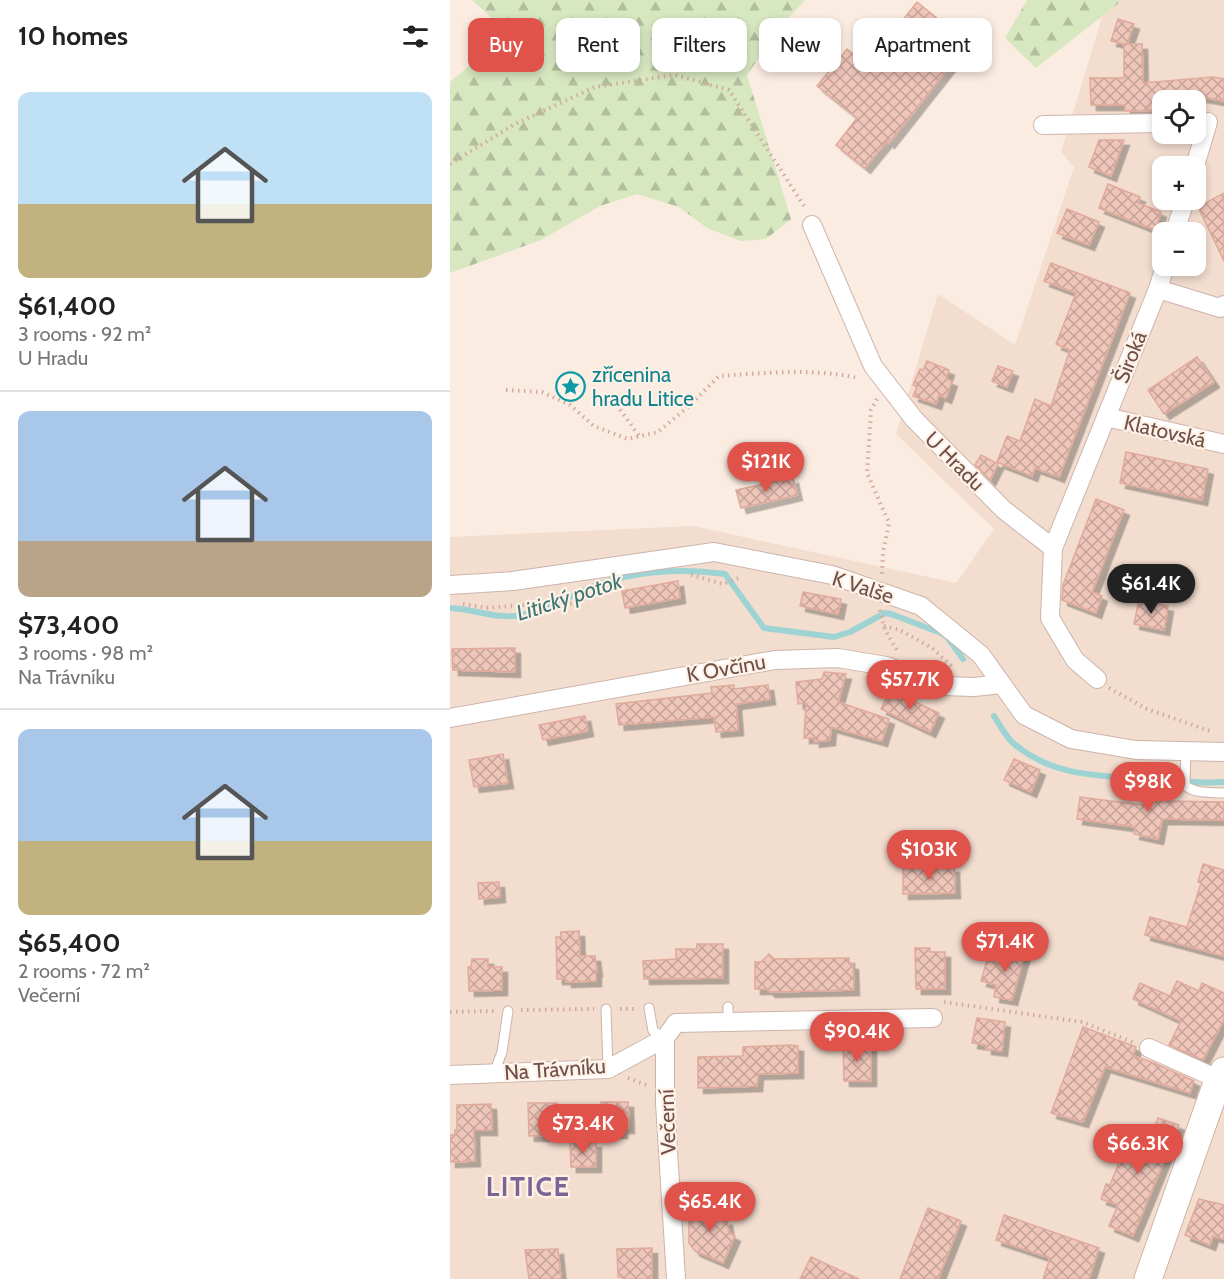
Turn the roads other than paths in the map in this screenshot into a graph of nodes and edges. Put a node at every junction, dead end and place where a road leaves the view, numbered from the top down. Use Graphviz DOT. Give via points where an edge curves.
graph roads {
  1 [pos="1209,122"];
  2 [pos="1152,123"];
  3 [pos="1042,125"];
  4 [pos="1198,156"];
  5 [pos="811,221"];
  6 [pos="1162,276"];
  7 [pos="1158,289"];
  8 [pos="1224,305"];
  9 [pos="1106,417"];
  10 [pos="1224,444"];
  11 [pos="1053,548"];
  12 [pos="450,585"];
  13 [pos="1097,679"];
  14 [pos="1002,684"];
  15 [pos="450,718"];
  16 [pos="1224,752"];
  17 [pos="1186,760"];
  18 [pos="1224,793"];
  19 [pos="649,1008"];
  20 [pos="606,1009"];
  21 [pos="508,1011"];
  22 [pos="933,1018"];
  23 [pos="665,1038"];
  24 [pos="1149,1048"];
  25 [pos="608,1069"];
  26 [pos="494,1073"];
  27 [pos="450,1075"];
  28 [pos="1222,1075"];
  29 [pos="676,1279"];
  30 [pos="1148,1279"];
  1 -- 4 [label="street"];
  2 -- 3 [label="street"];
  5 -- 11 [label="street, U Hradu" via="873,366 886,384 914,419 1004,510"];
  6 -- 7 [label="street, Široká"];
  7 -- 8 [label="street" via="1220,308"];
  7 -- 9 [label="street, Široká"];
  9 -- 10 [label="street, Klatovská"];
  9 -- 11 [label="street, Široká"];
  11 -- 13 [label="street" via="1050,618 1075,660"];
  12 -- 14 [label="street, K Valše" via="513,581 714,552 832,575 921,606 981,655"];
  14 -- 15 [label="street, K Ovčínu" via="942,686 886,666 838,658 775,660"];
  14 -- 17 [label="street, K Valše" via="1024,715 1071,739"];
  16 -- 17 [label="street, K Valše"];
  17 -- 18 [label="lane" via="1188,789"];
  19 -- 23 [label="lane" via="653,1031"];
  20 -- 25 [label="lane"];
  21 -- 26 [label="lane" via="502,1052"];
  22 -- 23 [label="street, Na Trávníku" via="728,1015 676,1023"];
  23 -- 25 [label="street, Na Trávníku"];
  23 -- 29 [label="street, Večerní"];
  24 -- 28 [label="street"];
  25 -- 26 [label="street, Na Trávníku"];
  26 -- 27 [label="street, Na Trávníku"];
  28 -- 30 [label="main road"];
}
